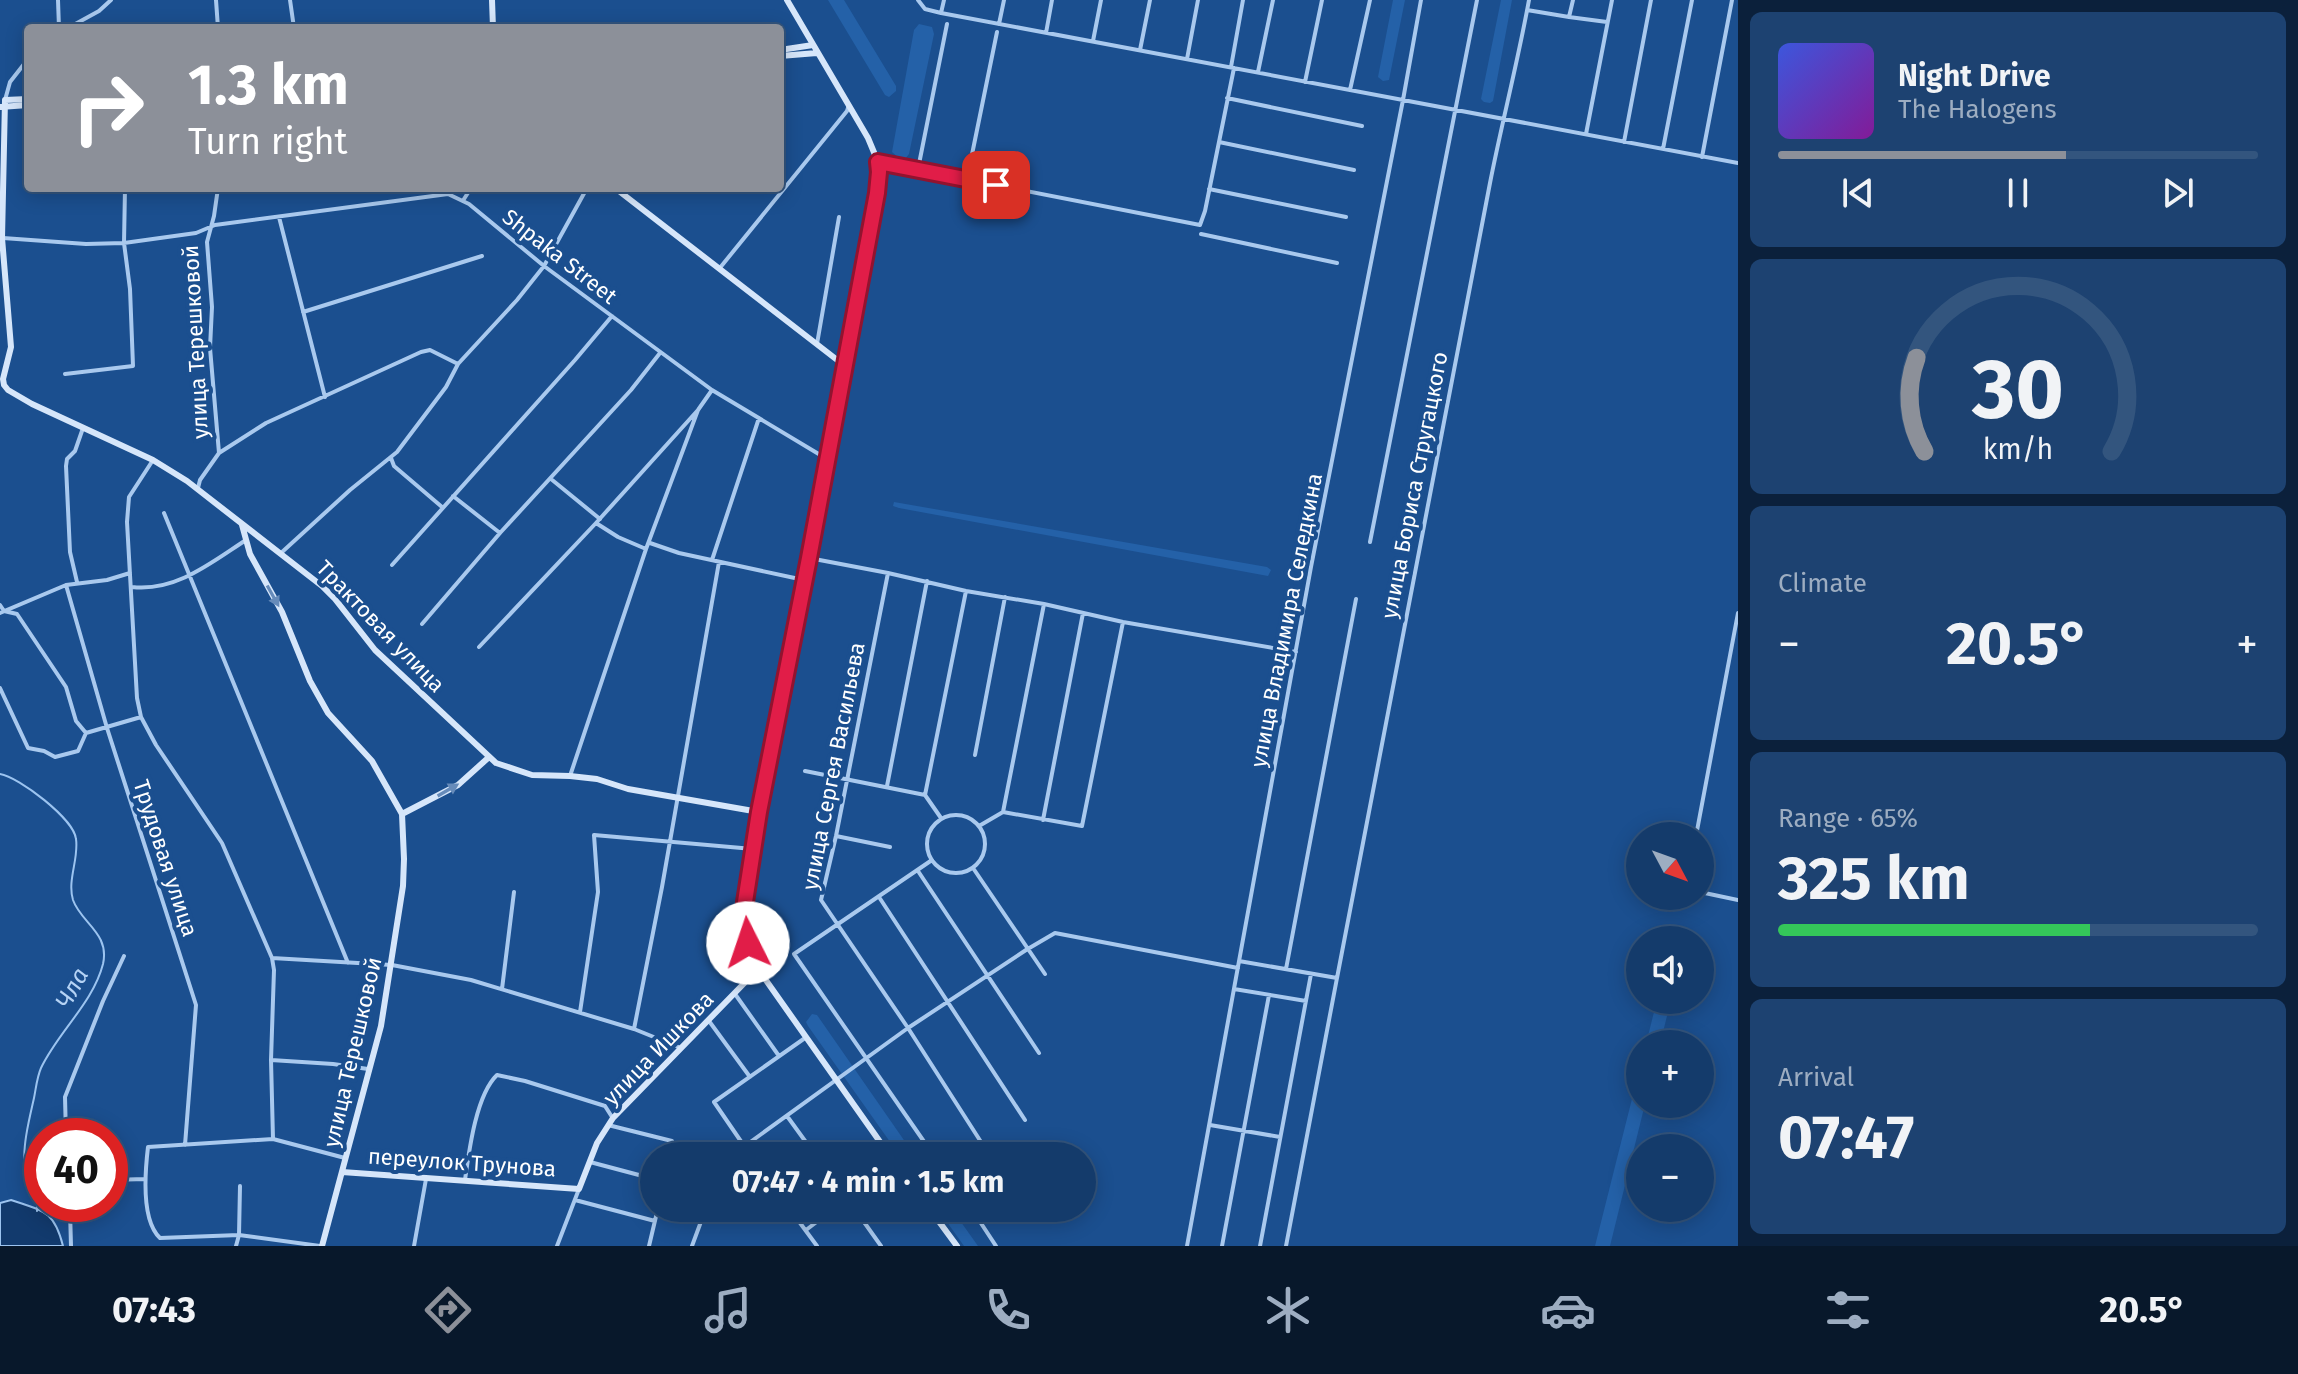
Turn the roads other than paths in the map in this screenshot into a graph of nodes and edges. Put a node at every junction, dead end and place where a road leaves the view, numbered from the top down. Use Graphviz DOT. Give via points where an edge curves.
graph roads {
  1 [pos="58,0"];
  2 [pos="111,0"];
  3 [pos="216,0"];
  4 [pos="290,0"];
  5 [pos="492,0"];
  6 [pos="787,0"];
  7 [pos="918,0"];
  8 [pos="944,0"];
  9 [pos="1004,0"];
  10 [pos="1052,0"];
  11 [pos="1101,0"];
  12 [pos="1150,0"];
  13 [pos="1198,0"];
  14 [pos="1243,0"];
  15 [pos="1273,0"];
  16 [pos="1322,0"];
  17 [pos="1370,0"];
  18 [pos="1421,0"];
  19 [pos="1477,0"];
  20 [pos="1529,0"];
  21 [pos="1573,0"];
  22 [pos="1612,0"];
  23 [pos="1651,0"];
  24 [pos="1692,0"];
  25 [pos="1732,0"];
  26 [pos="1527,10"];
  27 [pos="941,13"];
  28 [pos="1569,17"];
  29 [pos="1607,22"];
  30 [pos="59,24"];
  31 [pos="75,24"];
  32 [pos="218,24"];
  33 [pos="293,24"];
  34 [pos="493,24"];
  35 [pos="947,24"];
  36 [pos="999,24"];
  37 [pos="997,32"];
  38 [pos="1046,33"];
  39 [pos="1093,41"];
  40 [pos="813,45"];
  41 [pos="1140,50"];
  42 [pos="784,52"];
  43 [pos="784,53"];
  44 [pos="817,53"];
  45 [pos="1187,59"];
  46 [pos="24,64"];
  47 [pos="1232,67"];
  48 [pos="1258,72"];
  49 [pos="1305,82"];
  50 [pos="1350,90"];
  51 [pos="1227,98"];
  52 [pos="24,100"];
  53 [pos="1403,100"];
  54 [pos="3,105"];
  55 [pos="24,105"];
  56 [pos="849,105"];
  57 [pos="1454,111"];
  58 [pos="1505,120"];
  59 [pos="1362,126"];
  60 [pos="1586,134"];
  61 [pos="1219,142"];
  62 [pos="1624,142"];
  63 [pos="1663,149"];
  64 [pos="1702,157"];
  65 [pos="878,162"];
  66 [pos="1738,163"];
  67 [pos="918,169"];
  68 [pos="1354,170"];
  69 [pos="967,179"];
  70 [pos="1209,189"];
  71 [pos="784,190"];
  72 [pos="125,192"];
  73 [pos="217,192"];
  74 [pos="468,192"];
  75 [pos="585,192"];
  76 [pos="620,192"];
  77 [pos="782,192"];
  78 [pos="463,200"];
  79 [pos="279,217"];
  80 [pos="839,217"];
  81 [pos="1346,217"];
  82 [pos="1202,222"];
  83 [pos="210,228"];
  84 [pos="1,238"];
  85 [pos="124,243"];
  86 [pos="482,256"];
  87 [pos="1337,263"];
  88 [pos="544,266"];
  89 [pos="719,269"];
  90 [pos="303,312"];
  91 [pos="612,316"];
  92 [pos="817,344"];
  93 [pos="660,353"];
  94 [pos="458,364"];
  95 [pos="845,366"];
  96 [pos="65,374"];
  97 [pos="2,383"];
  98 [pos="712,390"];
  99 [pos="325,397"];
  100 [pos="698,410"];
  101 [pos="759,418"];
  102 [pos="83,428"];
  103 [pos="219,453"];
  104 [pos="391,458"];
  105 [pos="827,459"];
  106 [pos="153,460"];
  107 [pos="551,479"];
  108 [pos="198,488"];
  109 [pos="453,496"];
  110 [pos="442,507"];
  111 [pos="164,513"];
  112 [pos="598,521"];
  113 [pos="242,525"];
  114 [pos="500,533"];
  115 [pos="246,540"];
  116 [pos="1370,542"];
  117 [pos="650,543"];
  118 [pos="646,549"];
  119 [pos="281,553"];
  120 [pos="809,558"];
  121 [pos="712,560"];
  122 [pos="719,562"];
  123 [pos="392,565"];
  124 [pos="130,573"];
  125 [pos="888,573"];
  126 [pos="190,576"];
  127 [pos="804,580"];
  128 [pos="927,581"];
  129 [pos="77,582"];
  130 [pos="66,585"];
  131 [pos="132,587"];
  132 [pos="966,591"];
  133 [pos="1005,597"];
  134 [pos="1356,599"];
  135 [pos="1044,604"];
  136 [pos="0,605"];
  137 [pos="2,612"];
  138 [pos="1083,613"];
  139 [pos="1738,613"];
  140 [pos="1123,622"];
  141 [pos="422,624"];
  142 [pos="479,647"];
  143 [pos="1296,652"];
  144 [pos="0,688"];
  145 [pos="141,717"];
  146 [pos="107,728"];
  147 [pos="86,733"];
  148 [pos="975,755"];
  149 [pos="488,758"];
  150 [pos="805,771"];
  151 [pos="570,776"];
  152 [pos="847,779"];
  153 [pos="887,786"];
  154 [pos="925,795"];
  155 [pos="677,797"];
  156 [pos="759,812"];
  157 [pos="1003,812"];
  158 [pos="402,814"];
  159 [pos="941,818"];
  160 [pos="1043,820"];
  161 [pos="1699,822"];
  162 [pos="979,826"];
  163 [pos="836,836"];
  164 [pos="669,842"];
  165 [pos="890,847"];
  166 [pos="754,849"];
  167 [pos="932,860"];
  168 [pos="973,868"];
  169 [pos="918,871"];
  170 [pos="514,892"];
  171 [pos="1714,895"];
  172 [pos="879,897"];
  173 [pos="1738,900"];
  174 [pos="836,924"];
  175 [pos="1026,950"];
  176 [pos="124,956"];
  177 [pos="272,958"];
  178 [pos="1239,961"];
  179 [pos="348,963"];
  180 [pos="392,965"];
  181 [pos="1238,968"];
  182 [pos="758,969"];
  183 [pos="1286,969"];
  184 [pos="1045,974"];
  185 [pos="1311,974"];
  186 [pos="986,976"];
  187 [pos="1337,978"];
  188 [pos="502,989"];
  189 [pos="1234,989"];
  190 [pos="735,994"];
  191 [pos="1269,995"];
  192 [pos="1306,1001"];
  193 [pos="947,1003"];
  194 [pos="580,1012"];
  195 [pos="709,1021"];
  196 [pos="908,1028"];
  197 [pos="634,1029"];
  198 [pos="805,1038"];
  199 [pos="682,1048"];
  200 [pos="1039,1053"];
  201 [pos="779,1056"];
  202 [pos="271,1060"];
  203 [pos="866,1060"];
  204 [pos="368,1069"];
  205 [pos="750,1077"];
  206 [pos="836,1081"];
  207 [pos="787,1116"];
  208 [pos="66,1118"];
  209 [pos="613,1118"];
  210 [pos="1025,1120"];
  211 [pos="608,1125"];
  212 [pos="1210,1125"];
  213 [pos="1244,1130"];
  214 [pos="1280,1137"];
  215 [pos="273,1139"];
  216 [pos="672,1142"];
  217 [pos="743,1142"];
  218 [pos="747,1142"];
  219 [pos="806,1142"];
  220 [pos="880,1142"];
  221 [pos="924,1142"];
  222 [pos="981,1142"];
  223 [pos="185,1145"];
  224 [pos="345,1158"];
  225 [pos="589,1162"];
  226 [pos="342,1172"];
  227 [pos="640,1175"];
  228 [pos="128,1179"];
  229 [pos="145,1179"];
  230 [pos="426,1179"];
  231 [pos="465,1180"];
  232 [pos="240,1186"];
  233 [pos="579,1189"];
  234 [pos="575,1200"];
  235 [pos="640,1217"];
  236 [pos="70,1222"];
  237 [pos="655,1222"];
  238 [pos="701,1222"];
  239 [pos="800,1222"];
  240 [pos="817,1222"];
  241 [pos="864,1222"];
  242 [pos="939,1222"];
  243 [pos="980,1222"];
  244 [pos="806,1230"];
  245 [pos="239,1235"];
  246 [pos="693,1244"];
  247 [pos="71,1246"];
  248 [pos="236,1246"];
  249 [pos="321,1246"];
  250 [pos="414,1246"];
  251 [pos="557,1246"];
  252 [pos="649,1246"];
  253 [pos="703,1246"];
  254 [pos="817,1246"];
  255 [pos="881,1246"];
  256 [pos="957,1246"];
  257 [pos="996,1246"];
  258 [pos="1187,1246"];
  259 [pos="1222,1246"];
  260 [pos="1260,1246"];
  261 [pos="1286,1246"];
  1 -- 30 [label="street"];
  2 -- 31 [label="street"];
  3 -- 32 [label="street"];
  4 -- 33 [label="street"];
  5 -- 34 [label="street"];
  6 -- 40 [label="street"];
  7 -- 27 [label="street" via="925,9"];
  8 -- 27 [label="street"];
  9 -- 36 [label="street"];
  10 -- 38 [label="street"];
  11 -- 39 [label="street"];
  12 -- 41 [label="street"];
  13 -- 45 [label="street"];
  14 -- 47 [label="street"];
  15 -- 48 [label="street"];
  16 -- 49 [label="street"];
  17 -- 50 [label="street"];
  18 -- 53 [label="street, улица Владимира Селедкина"];
  19 -- 57 [label="street"];
  20 -- 26 [label="street, улица Бориса Стругацкого"];
  21 -- 28 [label="street"];
  22 -- 29 [label="street"];
  23 -- 62 [label="street"];
  24 -- 63 [label="street"];
  25 -- 64 [label="street"];
  26 -- 28 [label="street"];
  26 -- 58 [label="street, улица Бориса Стругацкого"];
  27 -- 36 [label="street"];
  28 -- 29 [label="street"];
  29 -- 60 [label="street"];
  35 -- 67 [label="street"];
  36 -- 38 [label="street"];
  37 -- 69 [label="street"];
  38 -- 39 [label="street"];
  39 -- 41 [label="street"];
  40 -- 42 [label="street"];
  40 -- 44 [label="street"];
  41 -- 45 [label="street"];
  43 -- 44 [label="street"];
  44 -- 56 [label="street"];
  45 -- 47 [label="street"];
  46 -- 54 [label="street" via="10,82"];
  47 -- 48 [label="street"];
  47 -- 51 [label="street"];
  48 -- 49 [label="street"];
  49 -- 50 [label="street"];
  50 -- 53 [label="street"];
  51 -- 59 [label="street"];
  51 -- 61 [label="street"];
  52 -- 54 [label="street"];
  53 -- 57 [label="street"];
  53 -- 143 [label="street, улица Владимира Селедкина"];
  54 -- 55 [label="street"];
  54 -- 84 [label="street"];
  56 -- 65 [label="street"];
  56 -- 71 [label="street"];
  57 -- 58 [label="street"];
  57 -- 116 [label="street"];
  58 -- 60 [label="street"];
  58 -- 187 [label="street, улица Бориса Стругацкого"];
  60 -- 62 [label="street"];
  61 -- 68 [label="street"];
  61 -- 70 [label="street"];
  62 -- 63 [label="street"];
  63 -- 64 [label="street"];
  64 -- 66 [label="street"];
  65 -- 67 [label="street"];
  65 -- 95 [label="street"];
  67 -- 69 [label="street"];
  69 -- 82 [label="street" via="1196,226"];
  70 -- 81 [label="street"];
  70 -- 82 [label="street"];
  72 -- 85 [label="street"];
  73 -- 83 [label="street, улица Терешковой"];
  74 -- 78 [label="street"];
  75 -- 88 [label="street"];
  76 -- 89 [label="street"];
  77 -- 89 [label="street"];
  78 -- 79 [label="street" via="438,194"];
  78 -- 88 [label="street, Shpaka Street"];
  79 -- 83 [label="street"];
  79 -- 90 [label="street"];
  80 -- 92 [label="street"];
  82 -- 87 [label="street" via="1202,236"];
  83 -- 85 [label="street"];
  83 -- 103 [label="street, улица Терешковой" via="210,348"];
  84 -- 85 [label="street"];
  84 -- 97 [label="street" via="11,347"];
  85 -- 96 [label="street" via="133,366"];
  86 -- 90 [label="street"];
  88 -- 91 [label="street, Shpaka Street"];
  88 -- 94 [label="street"];
  89 -- 92 [label="street"];
  90 -- 99 [label="street"];
  91 -- 93 [label="street, Shpaka Street"];
  91 -- 109 [label="street"];
  92 -- 95 [label="street"];
  93 -- 98 [label="street, Shpaka Street"];
  93 -- 107 [label="street"];
  94 -- 99 [label="street" via="430,350"];
  94 -- 104 [label="street"];
  95 -- 105 [label="street"];
  97 -- 102 [label="street, Трактовая улица"];
  98 -- 100 [label="street"];
  98 -- 101 [label="street, Shpaka Street"];
  99 -- 103 [label="street" via="266,423"];
  100 -- 112 [label="street"];
  100 -- 117 [label="street"];
  101 -- 105 [label="street, Shpaka Street"];
  101 -- 121 [label="street"];
  102 -- 106 [label="street, Трактовая улица"];
  102 -- 129 [label="street" via="66,466 70,552"];
  103 -- 108 [label="street, улица Терешковой"];
  104 -- 110 [label="street"];
  104 -- 119 [label="street"];
  105 -- 120 [label="street"];
  106 -- 108 [label="street, Трактовая улица"];
  106 -- 124 [label="street" via="129,497"];
  107 -- 112 [label="street"];
  107 -- 114 [label="street"];
  108 -- 113 [label="street, Трактовая улица"];
  109 -- 110 [label="street"];
  109 -- 114 [label="street"];
  110 -- 123 [label="street"];
  111 -- 126 [label="street"];
  112 -- 118 [label="street"];
  112 -- 142 [label="street"];
  113 -- 115 [label="street, улица Терешковой"];
  113 -- 119 [label="street, Трактовая улица"];
  114 -- 141 [label="street"];
  115 -- 126 [label="street"];
  115 -- 158 [label="street, улица Терешковой, one-way" via="328,713 372,761"];
  117 -- 118 [label="street"];
  117 -- 121 [label="street"];
  118 -- 151 [label="street"];
  119 -- 149 [label="street, Трактовая улица" via="322,586 375,650"];
  120 -- 125 [label="street"];
  120 -- 127 [label="street"];
  121 -- 122 [label="street"];
  122 -- 127 [label="street"];
  122 -- 155 [label="street"];
  124 -- 129 [label="street"];
  124 -- 131 [label="street"];
  125 -- 128 [label="street"];
  125 -- 152 [label="street, улица Сергея Васильева"];
  126 -- 131 [label="street" via="159,587"];
  126 -- 179 [label="street"];
  127 -- 156 [label="street"];
  128 -- 132 [label="street"];
  128 -- 153 [label="street"];
  129 -- 130 [label="street"];
  130 -- 137 [label="street"];
  130 -- 146 [label="street, Трудовая улица"];
  131 -- 145 [label="street"];
  132 -- 133 [label="street"];
  132 -- 154 [label="street"];
  133 -- 135 [label="street"];
  133 -- 148 [label="street"];
  134 -- 183 [label="street"];
  135 -- 138 [label="street"];
  135 -- 157 [label="street"];
  136 -- 137 [label="street"];
  137 -- 147 [label="street" via="17,614 36,641 66,687 76,721"];
  138 -- 140 [label="street"];
  138 -- 160 [label="street"];
  139 -- 161 [label="street"];
  140 -- 143 [label="street"];
  140 -- 160 [label="street" via="1082,826"];
  143 -- 178 [label="street, улица Владимира Селедкина"];
  144 -- 147 [label="street" via="28,748 64,755 78,751"];
  145 -- 146 [label="street"];
  145 -- 177 [label="street" via="222,843"];
  146 -- 147 [label="street"];
  146 -- 223 [label="street, Трудовая улица" via="196,1005"];
  149 -- 151 [label="street, Трактовая улица" via="520,773"];
  158 -- 149 [label="street, one-way" via="450,790"];
  150 -- 152 [label="street"];
  151 -- 155 [label="street, Трактовая улица"];
  152 -- 153 [label="street"];
  152 -- 163 [label="street, улица Сергея Васильева"];
  153 -- 154 [label="street"];
  154 -- 159 [label="street"];
  155 -- 156 [label="street, Трактовая улица"];
  155 -- 164 [label="street"];
  156 -- 166 [label="street"];
  157 -- 160 [label="street"];
  157 -- 162 [label="street"];
  158 -- 180 [label="street, улица Терешковой" via="403,886"];
  159 -- 162 [label="street" via="969,818"];
  159 -- 167 [label="street" via="928,837"];
  162 -- 168 [label="street" via="985,847"];
  163 -- 165 [label="street"];
  163 -- 174 [label="street, улица Сергея Васильева" via="821,900"];
  164 -- 166 [label="street"];
  164 -- 194 [label="street" via="594,835 598,892"];
  164 -- 197 [label="street"];
  166 -- 182 [label="street" via="744,924"];
  167 -- 168 [label="street" via="957,874"];
  167 -- 169 [label="street"];
  168 -- 175 [label="street"];
  169 -- 172 [label="street"];
  169 -- 186 [label="street"];
  170 -- 188 [label="street"];
  171 -- 173 [label="street"];
  172 -- 174 [label="street"];
  172 -- 193 [label="street"];
  174 -- 196 [label="street, улица Сергея Васильева"];
  174 -- 203 [label="street" via="794,954"];
  175 -- 181 [label="street" via="1055,933"];
  175 -- 184 [label="street"];
  175 -- 186 [label="street"];
  176 -- 208 [label="street" via="65,1097"];
  177 -- 179 [label="street"];
  177 -- 202 [label="street"];
  178 -- 181 [label="street, улица Владимира Селедкина"];
  178 -- 183 [label="street"];
  179 -- 180 [label="street"];
  180 -- 188 [label="street"];
  180 -- 204 [label="street, улица Терешковой"];
  181 -- 189 [label="street, улица Владимира Селедкина"];
  182 -- 190 [label="street, улица Ишкова"];
  182 -- 198 [label="street"];
  183 -- 185 [label="street"];
  185 -- 187 [label="street"];
  185 -- 192 [label="street"];
  186 -- 193 [label="street"];
  186 -- 200 [label="street"];
  187 -- 261 [label="street, улица Бориса Стругацкого"];
  188 -- 194 [label="street"];
  189 -- 191 [label="street"];
  189 -- 212 [label="street, улица Владимира Селедкина"];
  190 -- 195 [label="street, улица Ишкова"];
  190 -- 201 [label="street"];
  191 -- 192 [label="street"];
  191 -- 213 [label="street"];
  192 -- 214 [label="street"];
  193 -- 196 [label="street"];
  193 -- 210 [label="street"];
  194 -- 197 [label="street"];
  195 -- 199 [label="street, улица Ишкова"];
  195 -- 205 [label="street"];
  196 -- 203 [label="street"];
  196 -- 222 [label="street, улица Сергея Васильева"];
  197 -- 199 [label="street"];
  198 -- 201 [label="street"];
  198 -- 206 [label="street"];
  199 -- 209 [label="street, улица Ишкова"];
  201 -- 205 [label="street"];
  202 -- 204 [label="street"];
  202 -- 215 [label="street"];
  203 -- 206 [label="street"];
  203 -- 221 [label="street"];
  204 -- 224 [label="street, улица Терешковой"];
  205 -- 217 [label="street" via="714,1102"];
  206 -- 207 [label="street"];
  206 -- 220 [label="street"];
  207 -- 218 [label="street"];
  207 -- 219 [label="street"];
  209 -- 211 [label="street, улица Ишкова"];
  209 -- 231 [label="street" via="605,1106 497,1075 483,1100"];
  211 -- 216 [label="street"];
  211 -- 225 [label="street, улица Ишкова"];
  212 -- 213 [label="street"];
  212 -- 258 [label="street, улица Владимира Селедкина"];
  213 -- 214 [label="street"];
  213 -- 259 [label="street"];
  214 -- 260 [label="street"];
  215 -- 223 [label="street, переулок Трунова"];
  215 -- 224 [label="street, переулок Трунова"];
  223 -- 229 [label="street, переулок Трунова" via="148,1147"];
  224 -- 226 [label="street, улица Терешковой"];
  225 -- 227 [label="street"];
  225 -- 233 [label="street, улица Ишкова"];
  226 -- 230 [label="street, переулок Трунова"];
  226 -- 249 [label="street, улица Терешковой"];
  228 -- 229 [label="street"];
  229 -- 245 [label="street, переулок Трунова" via="152,1230 160,1238"];
  230 -- 231 [label="street, переулок Трунова"];
  230 -- 250 [label="street"];
  231 -- 233 [label="street, переулок Трунова"];
  232 -- 245 [label="street"];
  233 -- 234 [label="street, улица Ишкова"];
  234 -- 235 [label="street"];
  234 -- 251 [label="street, улица Ишкова"];
  236 -- 247 [label="street"];
  237 -- 252 [label="street"];
  238 -- 246 [label="street"];
  239 -- 244 [label="street"];
  240 -- 244 [label="street"];
  241 -- 255 [label="street"];
  242 -- 256 [label="street"];
  243 -- 257 [label="street"];
  244 -- 254 [label="street"];
  245 -- 248 [label="street"];
  245 -- 249 [label="street, переулок Трунова"];
  246 -- 253 [label="street"];
}
